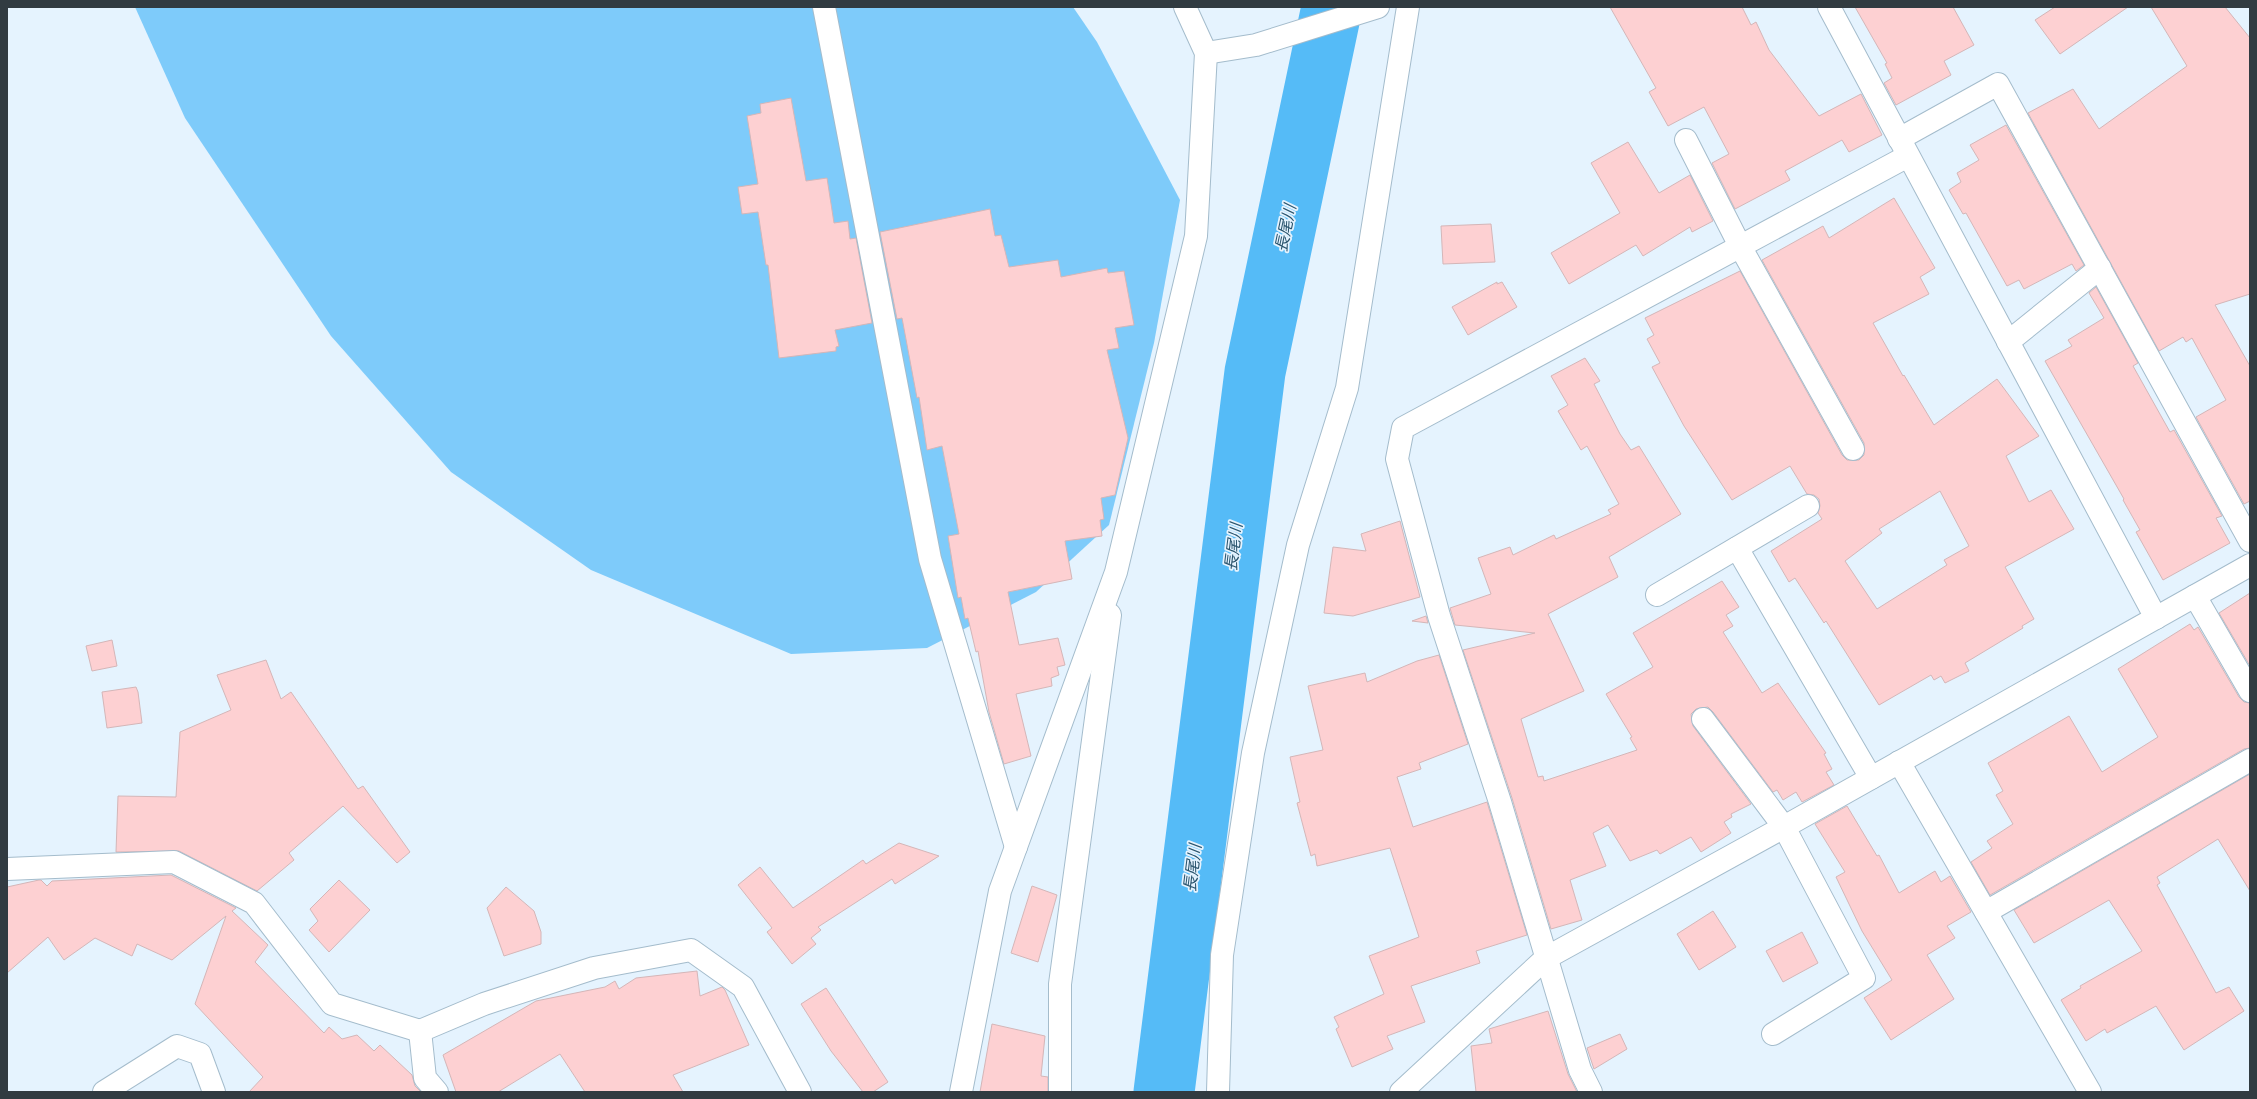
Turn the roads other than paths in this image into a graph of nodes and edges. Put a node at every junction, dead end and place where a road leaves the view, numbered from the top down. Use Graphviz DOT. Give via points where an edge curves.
graph roads {
  1 [pos="824,7"];
  2 [pos="1185,7"];
  3 [pos="1378,7"];
  4 [pos="1408,7"];
  5 [pos="1829,7"];
  6 [pos="1206,53"];
  7 [pos="1686,140"];
  8 [pos="1904,147"];
  9 [pos="1740,246"];
  10 [pos="2100,268"];
  11 [pos="2008,342"];
  12 [pos="1853,449"];
  13 [pos="1808,506"];
  14 [pos="2250,541"];
  15 [pos="1737,548"];
  16 [pos="2250,565"];
  17 [pos="1116,572"];
  18 [pos="1657,595"];
  19 [pos="2195,596"];
  20 [pos="2156,618"];
  21 [pos="2250,691"];
  22 [pos="1703,719"];
  23 [pos="2250,760"];
  24 [pos="1899,762"];
  25 [pos="1871,778"];
  26 [pos="1784,827"];
  27 [pos="1016,847"];
  28 [pos="7,869"];
  29 [pos="1986,912"];
  30 [pos="1546,958"];
  31 [pos="420,1031"];
  32 [pos="1773,1034"];
  33 [pos="1411,1089"];
  34 [pos="104,1092"];
  35 [pos="214,1092"];
  36 [pos="437,1092"];
  37 [pos="800,1092"];
  38 [pos="961,1092"];
  39 [pos="1060,1092"];
  40 [pos="1218,1092"];
  41 [pos="1591,1092"];
  42 [pos="2090,1092"];
  1 -- 27 [label="street" via="930,558"];
  2 -- 6 [label="street"];
  3 -- 6 [label="street" via="1256,45"];
  4 -- 40 [label="street" via="1347,388 1298,545 1253,753 1222,955"];
  5 -- 8 [label="street"];
  6 -- 17 [label="street" via="1196,236"];
  7 -- 9 [label="street"];
  8 -- 9 [label="street"];
  8 -- 10 [label="street" via="1998,84"];
  8 -- 11 [label="street"];
  9 -- 12 [label="street"];
  9 -- 30 [label="street" via="1403,428 1397,459 1439,616 1500,802"];
  10 -- 11 [label="street"];
  10 -- 14 [label="street"];
  11 -- 20 [label="street"];
  13 -- 15 [label="street"];
  15 -- 18 [label="street"];
  15 -- 25 [label="street"];
  16 -- 19 [label="street"];
  17 -- 27 [label="street"];
  17 -- 39 [label="street" via="1060,984"];
  19 -- 20 [label="street"];
  19 -- 21 [label="street"];
  20 -- 24 [label="street"];
  22 -- 26 [label="street"];
  23 -- 29 [label="street"];
  24 -- 25 [label="street"];
  24 -- 29 [label="street"];
  25 -- 26 [label="street"];
  26 -- 30 [label="street"];
  26 -- 32 [label="street" via="1864,978"];
  27 -- 38 [label="street" via="1000,891"];
  28 -- 31 [label="street" via="174,862 254,903 332,1004"];
  29 -- 42 [label="street"];
  30 -- 33 [label="street"];
  30 -- 41 [label="street" via="1580,1070"];
  31 -- 36 [label="street" via="425,1078"];
  31 -- 37 [label="street" via="484,1004 594,968 691,950 743,988"];
  34 -- 35 [label="street" via="177,1046 200,1054"];
}
